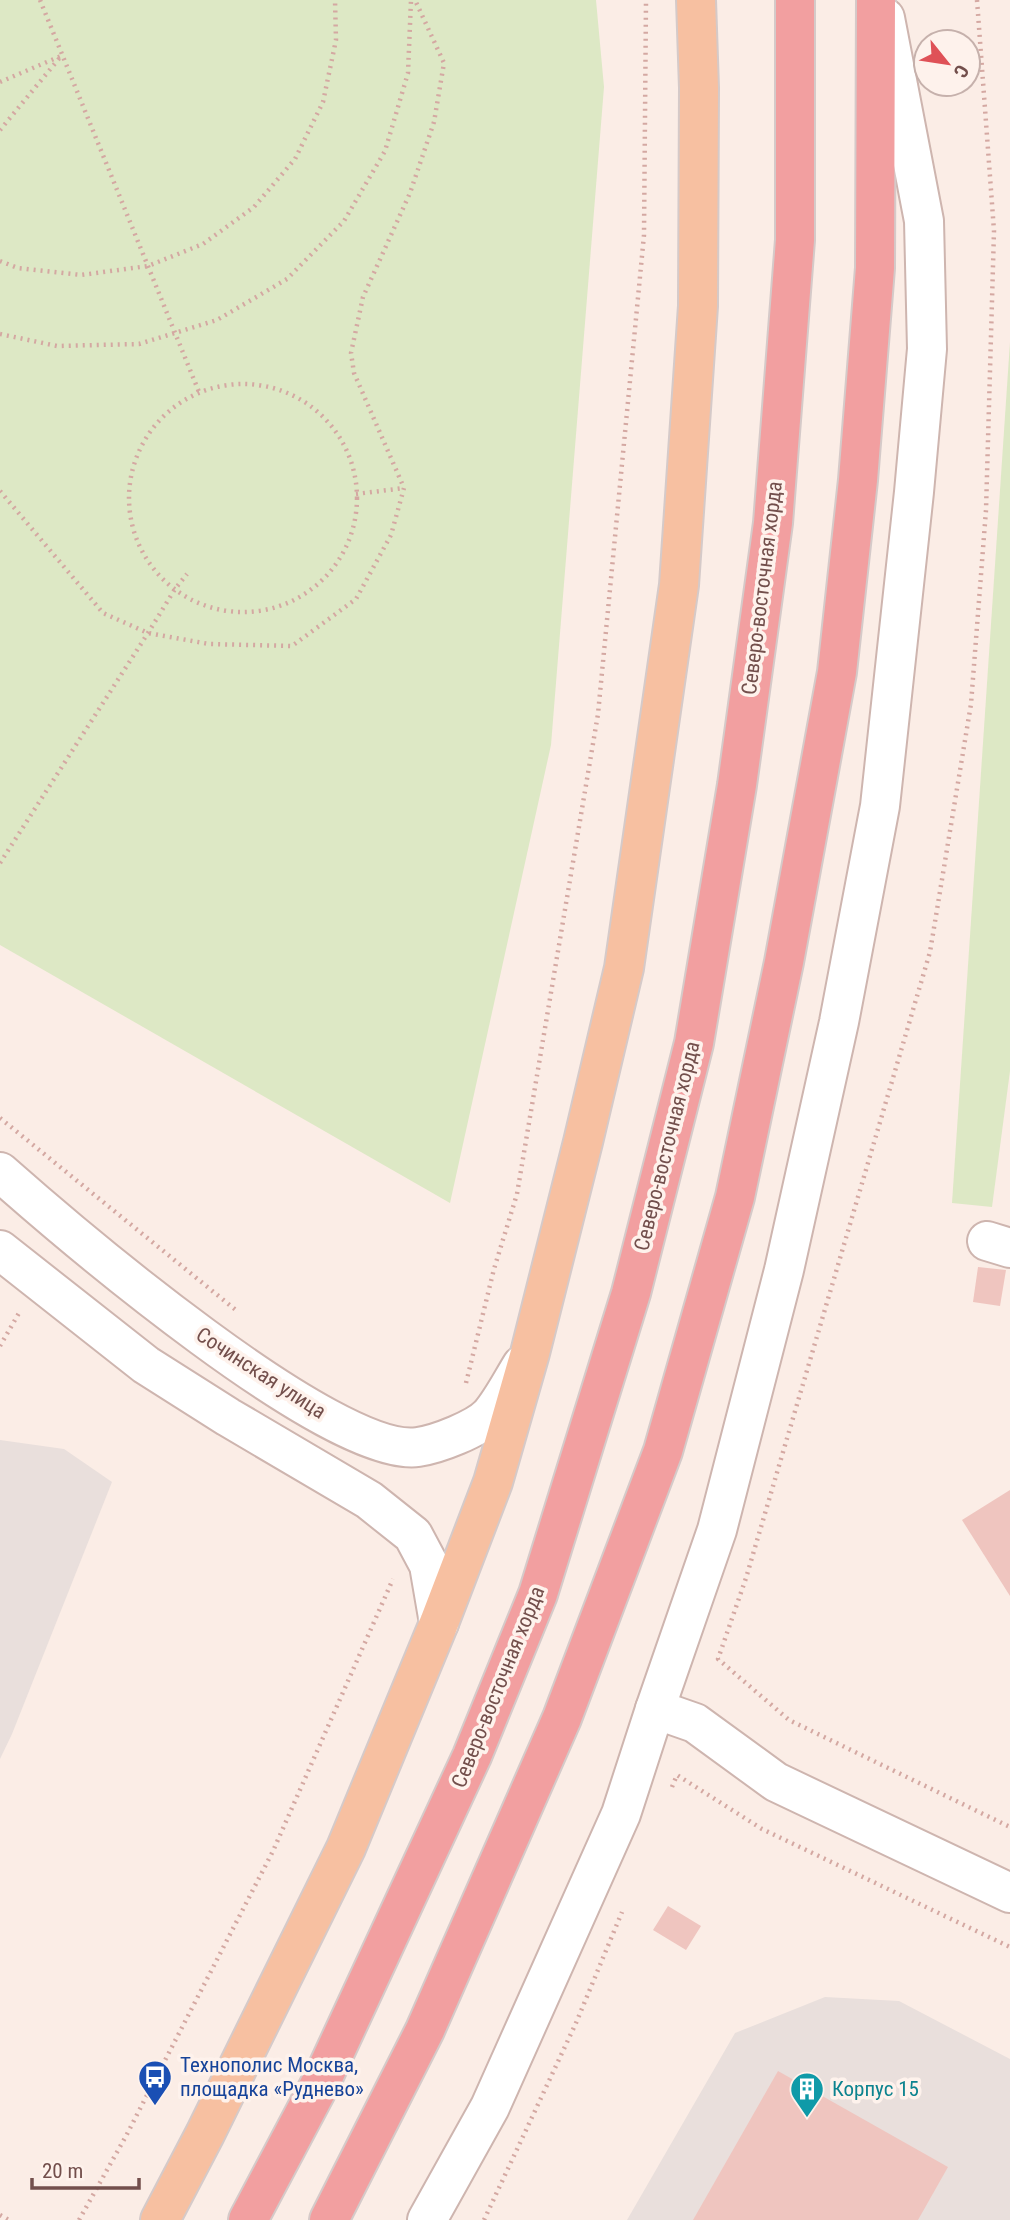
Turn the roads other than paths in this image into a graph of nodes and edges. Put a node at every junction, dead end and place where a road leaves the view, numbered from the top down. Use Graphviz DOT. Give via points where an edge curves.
graph roads {
  1 [pos="696,0"];
  2 [pos="795,0"];
  3 [pos="876,0"];
  4 [pos="882,0"];
  5 [pos="0,1172"];
  6 [pos="9,1279"];
  7 [pos="530,1353"];
  8 [pos="439,1623"];
  9 [pos="655,1709"];
  10 [pos="1010,1893"];
  11 [pos="160,2220"];
  12 [pos="248,2220"];
  13 [pos="329,2220"];
  14 [pos="427,2220"];
  1 -- 7 [label="main road" via="698,306 679,585 624,968"];
  2 -- 12 [label="highway, Северо-восточная хорда" via="795,240 773,523 737,785 694,1043 631,1293 538,1594 472,1756 321,2082"];
  3 -- 13 [label="highway" via="875,268 837,672 735,1197 663,1451 562,1718 425,2030"];
  4 -- 9 [label="street" via="924,221 927,349 880,806 839,1022 784,1270 717,1530"];
  5 -- 7 [label="street, Сочинская улица" via="187,1324 307,1407 378,1442 416,1448 469,1428 489,1416"];
  6 -- 8 [label="street" via="369,1500 413,1535 429,1564"];
  7 -- 8 [label="main road" via="493,1482"];
  8 -- 11 [label="main road" via="346,1848"];
  9 -- 10 [label="street" via="695,1723 776,1782"];
  9 -- 14 [label="street" via="621,1814 553,1969 489,2107"];
}
